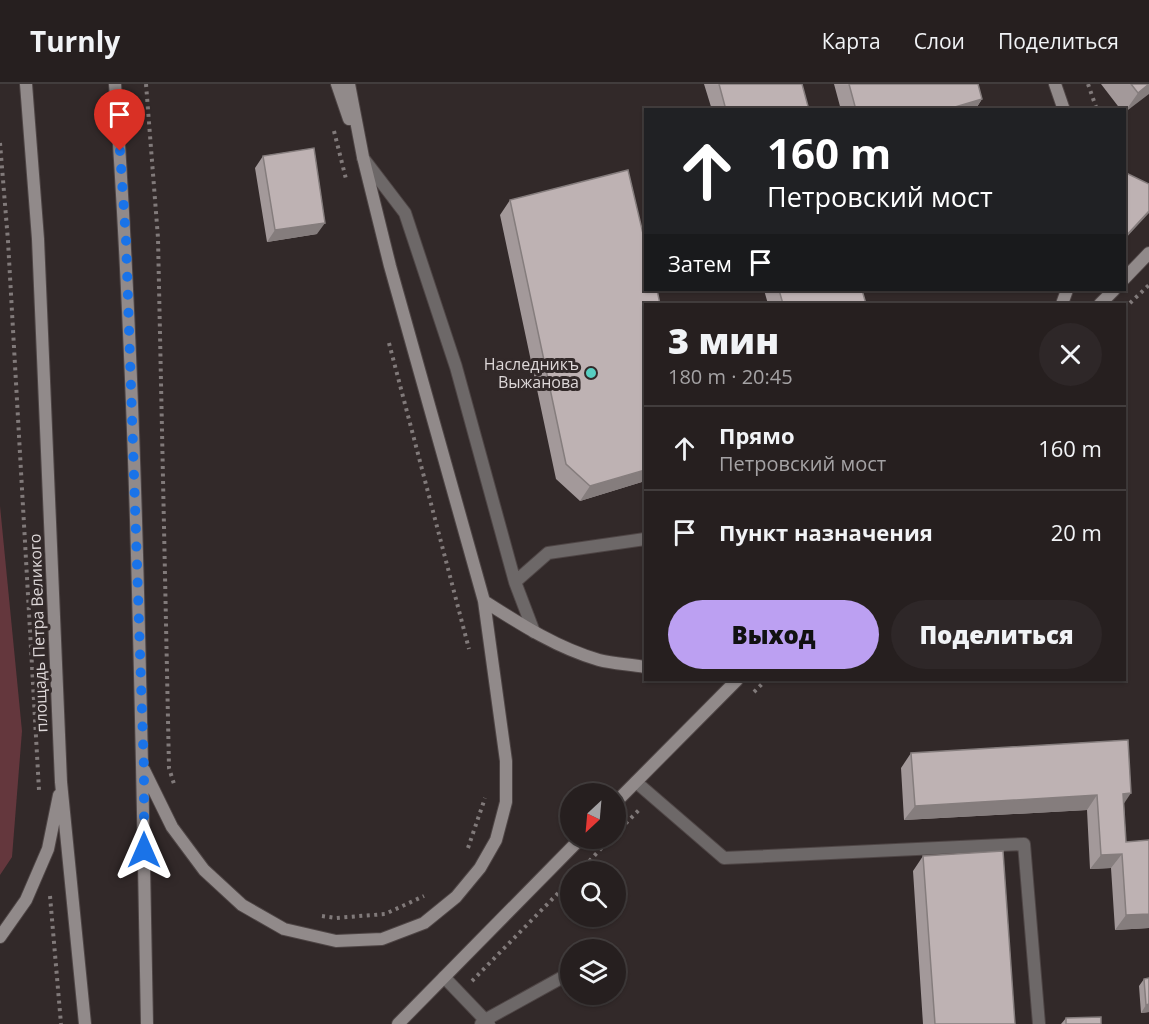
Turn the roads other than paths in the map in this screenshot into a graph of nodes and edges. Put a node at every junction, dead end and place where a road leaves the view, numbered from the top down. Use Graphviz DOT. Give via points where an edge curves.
graph roads {
  1 [pos="26,84"];
  2 [pos="115,84"];
  3 [pos="337,84"];
  4 [pos="349,84"];
  5 [pos="1055,84"];
  6 [pos="1063,108"];
  7 [pos="363,157"];
  8 [pos="1149,254"];
  9 [pos="1126,277"];
  10 [pos="1113,291"];
  11 [pos="1101,303"];
  12 [pos="644,538"];
  13 [pos="515,582"];
  14 [pos="484,601"];
  15 [pos="534,632"];
  16 [pos="644,667"];
  17 [pos="736,681"];
  18 [pos="144,770"];
  19 [pos="61,782"];
  20 [pos="636,782"];
  21 [pos="626,792"];
  22 [pos="569,849"];
  23 [pos="0,937"];
  24 [pos="444,977"];
  25 [pos="560,979"];
  26 [pos="485,1023"];
  27 [pos="85,1024"];
  28 [pos="147,1024"];
  29 [pos="398,1024"];
  30 [pos="1039,1024"];
  1 -- 19 [label="main road, площадь Петра Великого" via="38,239"];
  2 -- 18 [label="main road" via="126,240"];
  3 -- 7 [label="main road"];
  4 -- 7 [label="main road"];
  5 -- 6 [label="main road"];
  7 -- 13 [label="lane" via="405,213 456,367"];
  7 -- 14 [label="main road"];
  8 -- 9 [label="main road"];
  10 -- 11 [label="main road"];
  12 -- 13 [label="lane" via="548,553"];
  13 -- 15 [label="lane"];
  14 -- 15 [label="main road"];
  14 -- 18 [label="main road" via="506,761 506,802 496,840 480,868 456,897 424,923 382,939 336,941 284,929 242,905 204,870 172,827"];
  15 -- 16 [label="main road" via="600,660"];
  17 -- 20 [label="main road"];
  18 -- 28 [label="main road"];
  19 -- 23 [label="main road" via="48,849 26,900"];
  19 -- 27 [label="main road, площадь Петра Великого"];
  20 -- 21 [label="main road"];
  20 -- 30 [label="lane" via="724,858 1024,844"];
  22 -- 24 [label="main road"];
  24 -- 26 [label="lane"];
  24 -- 29 [label="main road"];
  25 -- 26 [label="lane"];
}
